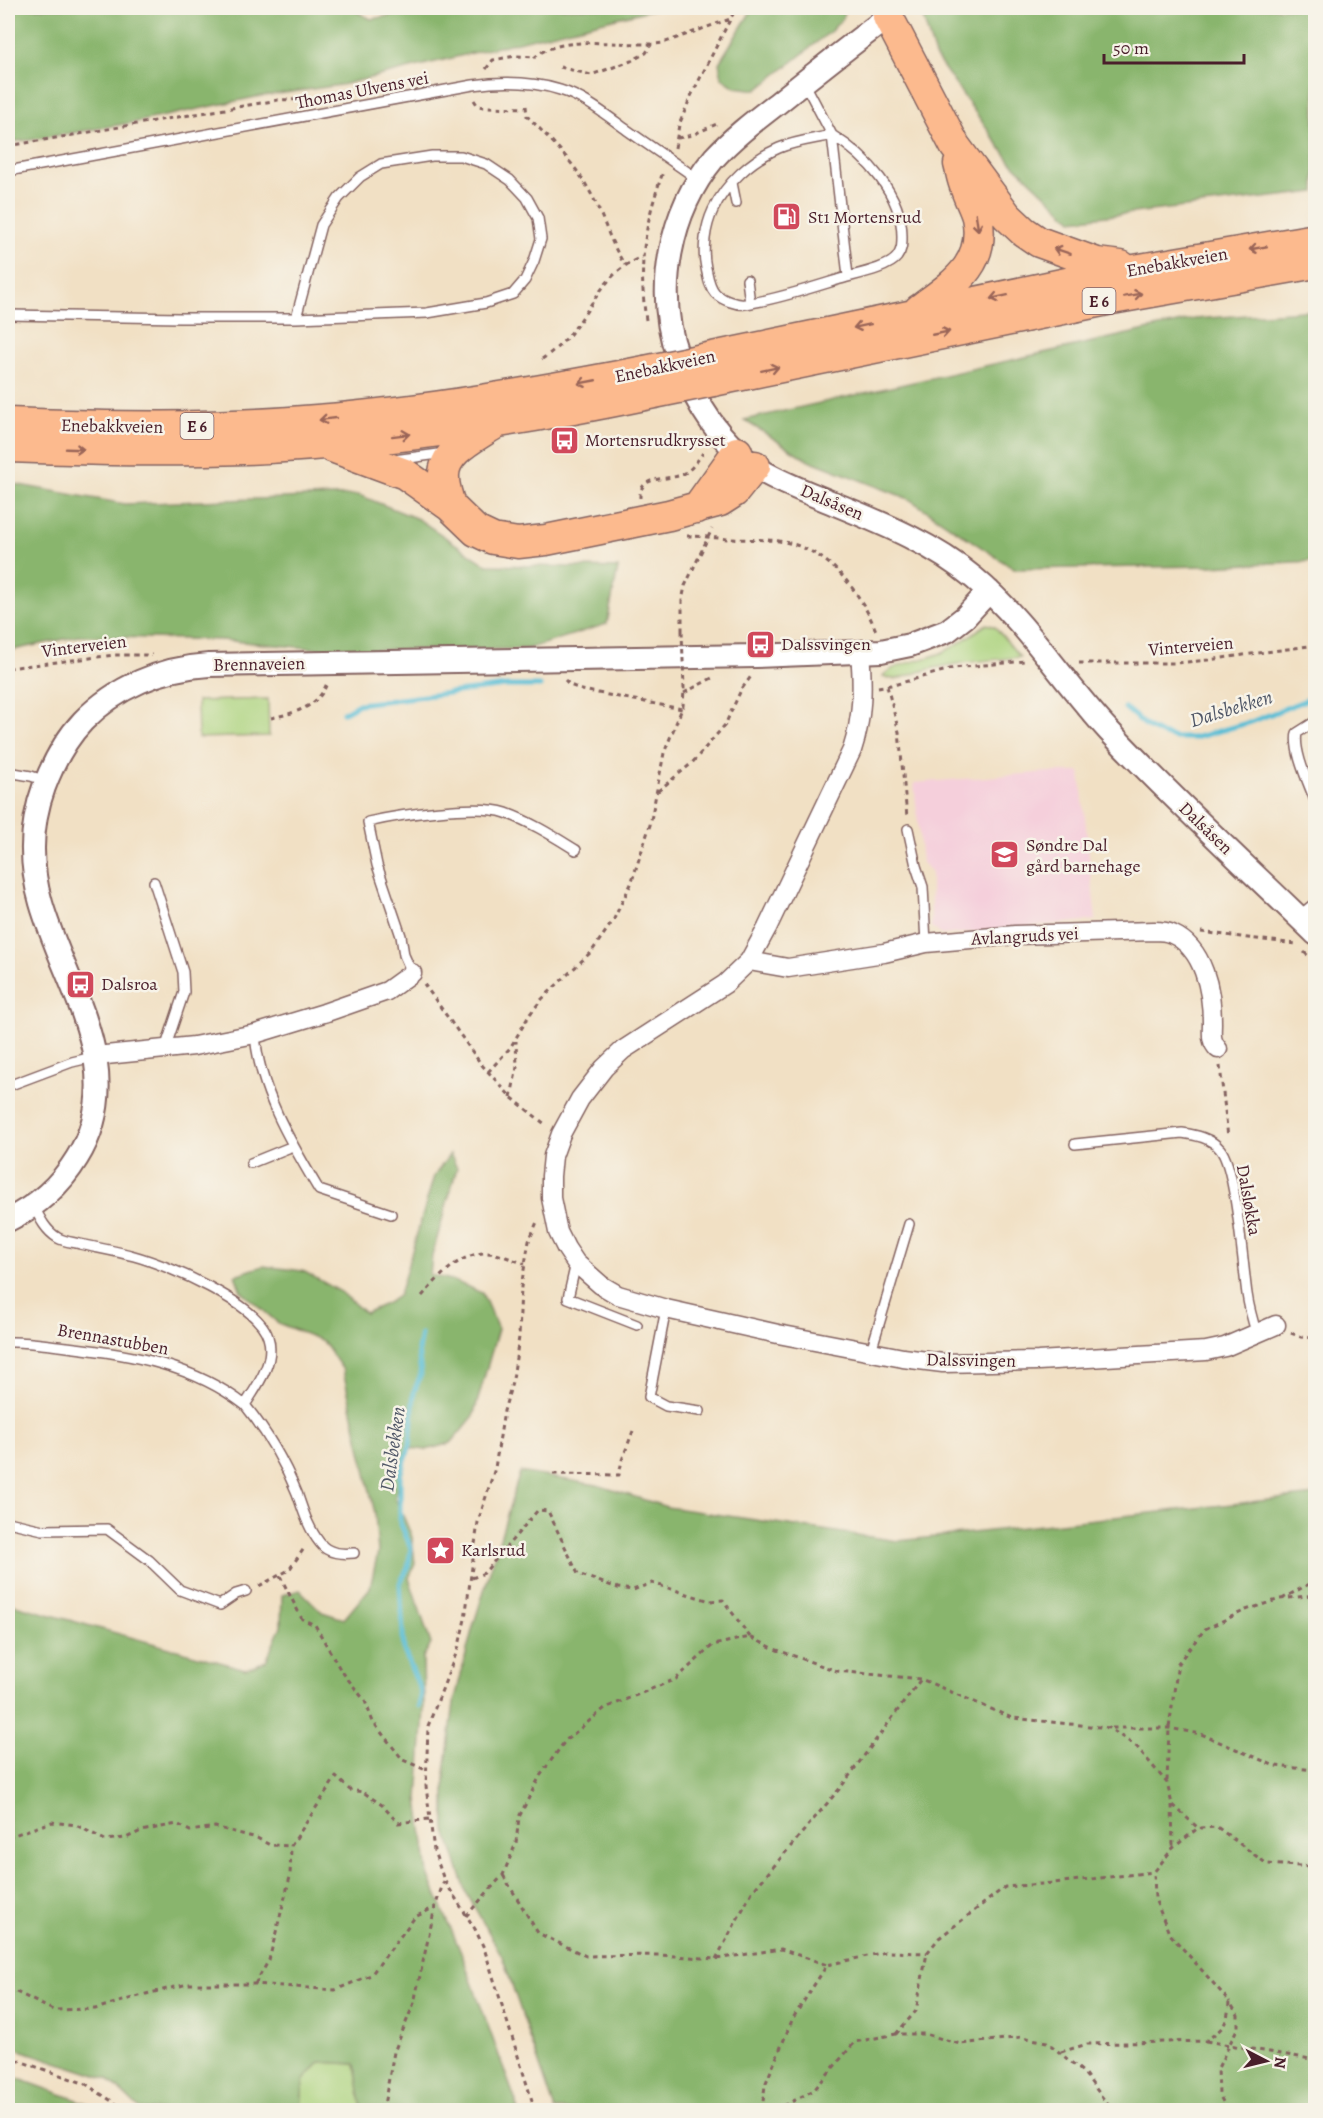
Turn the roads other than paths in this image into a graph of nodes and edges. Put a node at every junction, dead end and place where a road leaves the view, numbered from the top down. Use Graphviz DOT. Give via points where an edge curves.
graph roads {
  1 [pos="886,12"];
  2 [pos="804,82"];
  3 [pos="832,135"];
  4 [pos="955,146"];
  5 [pos="8,171"];
  6 [pos="699,180"];
  7 [pos="732,183"];
  8 [pos="736,202"];
  9 [pos="1316,238"];
  10 [pos="1316,263"];
  11 [pos="1139,269"];
  12 [pos="848,276"];
  13 [pos="747,280"];
  14 [pos="750,303"];
  15 [pos="8,315"];
  16 [pos="912,316"];
  17 [pos="296,318"];
  18 [pos="708,370"];
  19 [pos="649,382"];
  20 [pos="499,421"];
  21 [pos="8,423"];
  22 [pos="322,444"];
  23 [pos="8,447"];
  24 [pos="455,452"];
  25 [pos="746,459"];
  26 [pos="377,462"];
  27 [pos="450,506"];
  28 [pos="989,591"];
  29 [pos="870,646"];
  30 [pos="1316,721"];
  31 [pos="8,772"];
  32 [pos="46,781"];
  33 [pos="1316,803"];
  34 [pos="908,829"];
  35 [pos="576,850"];
  36 [pos="154,882"];
  37 [pos="1307,927"];
  38 [pos="926,943"];
  39 [pos="749,960"];
  40 [pos="412,973"];
  41 [pos="255,1034"];
  42 [pos="165,1049"];
  43 [pos="96,1056"];
  44 [pos="1219,1058"];
  45 [pos="8,1086"];
  46 [pos="1076,1144"];
  47 [pos="288,1148"];
  48 [pos="251,1163"];
  49 [pos="34,1206"];
  50 [pos="391,1214"];
  51 [pos="8,1220"];
  52 [pos="909,1224"];
  53 [pos="576,1263"];
  54 [pos="666,1309"];
  55 [pos="637,1325"];
  56 [pos="1276,1325"];
  57 [pos="1257,1335"];
  58 [pos="8,1342"];
  59 [pos="872,1352"];
  60 [pos="245,1405"];
  61 [pos="700,1412"];
  62 [pos="8,1522"];
  63 [pos="354,1553"];
  64 [pos="246,1591"];
  1 -- 2 [label="street, Dalsåsen"];
  1 -- 4 [label="highway, E 6"];
  2 -- 3 [label="lane"];
  2 -- 6 [label="street, Dalsåsen" via="731,142"];
  3 -- 7 [label="lane" via="780,148 747,168"];
  3 -- 12 [label="lane"];
  3 -- 12 [label="lane" via="850,146 885,185 902,230 902,249 895,260"];
  11 -- 4 [label="highway, E 6, one-way" via="1097,263 1039,242 1007,216"];
  4 -- 16 [label="highway, E 6, one-way" via="977,218 976,253 955,282"];
  5 -- 6 [label="lane, Thomas Ulvens vei" via="473,85 518,82 561,90 580,99"];
  6 -- 25 [label="street, Dalsåsen" via="684,208 671,247 669,315 676,351 696,400 720,434"];
  7 -- 8 [label="lane"];
  7 -- 14 [label="lane" via="707,227 705,260 709,283 716,294 728,302"];
  9 -- 11 [label="highway, Enebakkveien / E 6, one-way"];
  18 -- 10 [label="highway, Enebakkveien / E 6, one-way"];
  11 -- 16 [label="highway, Enebakkveien / E 6, one-way"];
  12 -- 14 [label="lane"];
  13 -- 14 [label="lane"];
  15 -- 17 [label="lane"];
  16 -- 18 [label="highway, Enebakkveien / E 6, one-way"];
  17 -- 17 [label="lane" via="427,313 513,294 534,261 541,239 538,218 527,198 510,180 486,164 460,156 381,164 360,177 339,198 321,225"];
  18 -- 19 [label="highway, Enebakkveien / E 6, bridge"];
  19 -- 20 [label="highway, Enebakkveien / E 6" via="556,412"];
  19 -- 21 [label="highway, Enebakkveien / E 6, one-way" via="309,421 153,427"];
  22 -- 20 [label="highway, Enebakkveien / E 6, one-way"];
  20 -- 24 [label="highway"];
  23 -- 22 [label="highway, Enebakkveien / E 6, one-way" via="150,451"];
  22 -- 26 [label="highway"];
  24 -- 26 [label="lane"];
  24 -- 27 [label="highway" via="448,459 443,477"];
  25 -- 27 [label="highway" via="728,497 720,501 546,540 518,543 484,536"];
  25 -- 28 [label="street, Dalsåsen" via="799,489 912,538 950,560"];
  26 -- 27 [label="highway" via="412,478"];
  28 -- 29 [label="street, Brennaveien" via="947,631 881,651"];
  28 -- 37 [label="street, Dalsåsen" via="1017,618 1107,729"];
  29 -- 32 [label="street, Brennaveien" via="756,656 208,665 166,672 125,689 89,715 68,740"];
  29 -- 39 [label="street, Dalssvingen" via="854,743"];
  30 -- 33 [label="lane" via="1297,733 1296,740"];
  31 -- 32 [label="lane"];
  32 -- 43 [label="street, Brennaveien" via="34,833 37,888"];
  34 -- 38 [label="lane" via="923,887"];
  35 -- 40 [label="lane" via="539,827 504,812 438,812 368,822 377,865"];
  36 -- 42 [label="lane" via="183,972 184,992"];
  38 -- 39 [label="street, Avlangruds vei" via="796,968"];
  38 -- 44 [label="street, Avlangruds vei" via="1051,934 1170,932 1187,944 1202,966 1212,1041"];
  39 -- 53 [label="street, Dalssvingen" via="726,984 623,1050 580,1099 553,1156 551,1198 558,1233"];
  40 -- 41 [label="street" via="387,991"];
  41 -- 42 [label="street"];
  41 -- 50 [label="lane" via="256,1050 278,1118 319,1190"];
  42 -- 43 [label="street"];
  43 -- 45 [label="lane"];
  43 -- 49 [label="street, Brennaveien" via="97,1104 86,1141 65,1177"];
  46 -- 57 [label="lane, Dalsløkka" via="1182,1133 1207,1139 1222,1152 1232,1186 1247,1298"];
  47 -- 48 [label="lane"];
  49 -- 51 [label="street, Brennaveien"];
  49 -- 60 [label="lane" via="46,1229 61,1240 155,1263 194,1279 253,1316 269,1338 269,1353 266,1367"];
  52 -- 59 [label="lane"];
  53 -- 54 [label="street, Dalssvingen" via="618,1295"];
  53 -- 55 [label="lane" via="568,1298"];
  54 -- 59 [label="street, Dalssvingen"];
  54 -- 61 [label="lane" via="649,1397 666,1406"];
  56 -- 57 [label="street, Dalssvingen"];
  57 -- 59 [label="street, Dalssvingen" via="1206,1351 1046,1361 943,1363"];
  58 -- 60 [label="lane, Brennastubben" via="81,1348 160,1362 228,1391"];
  60 -- 63 [label="lane, Brennastubben" via="280,1459 320,1544 330,1551"];
  62 -- 64 [label="lane" via="43,1530 107,1529 188,1594 220,1605"];
}
